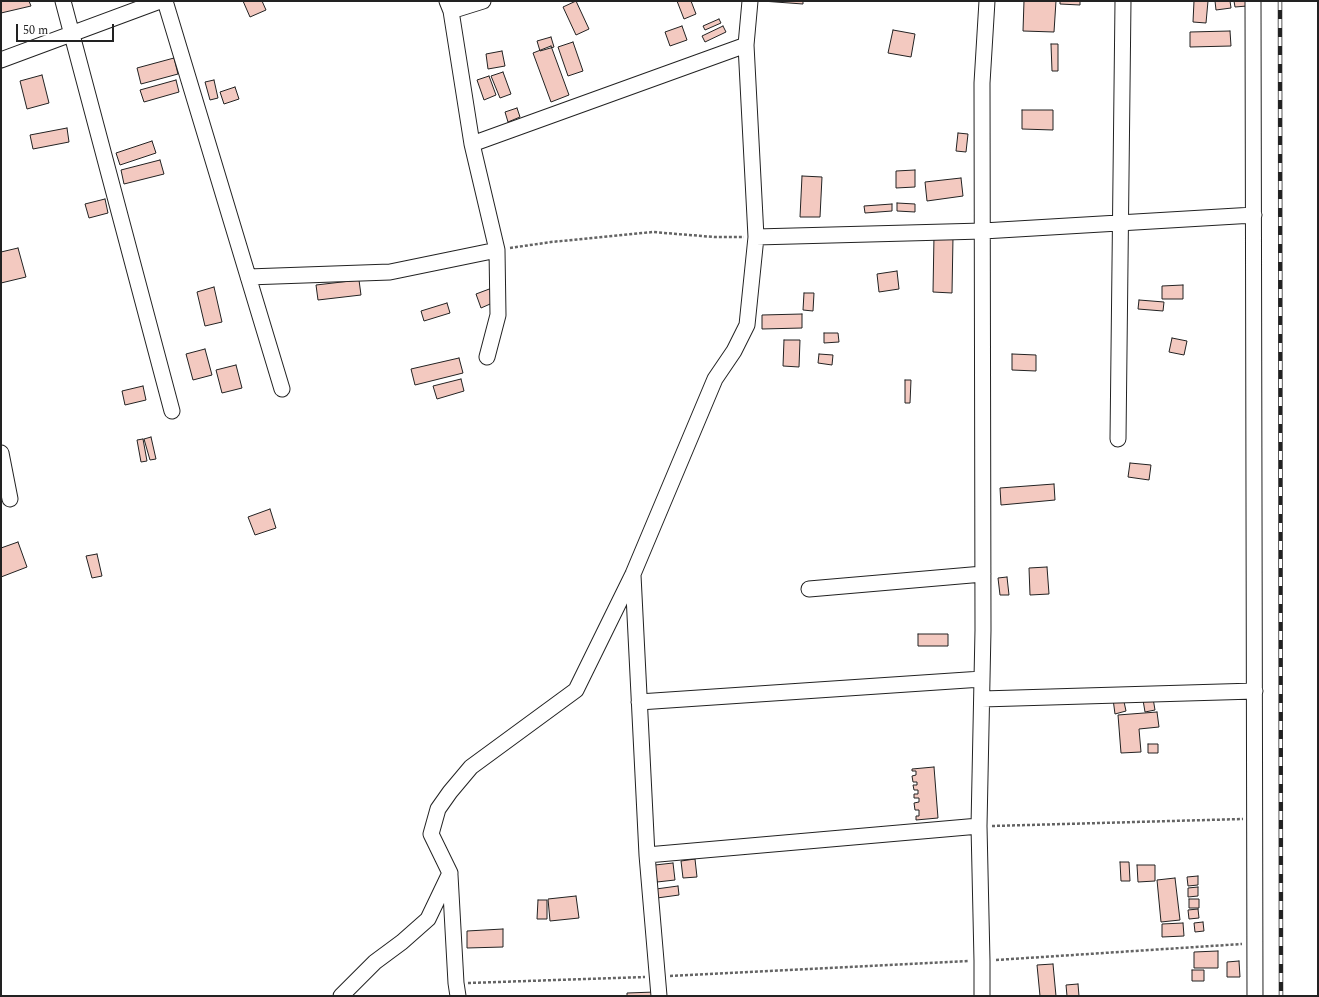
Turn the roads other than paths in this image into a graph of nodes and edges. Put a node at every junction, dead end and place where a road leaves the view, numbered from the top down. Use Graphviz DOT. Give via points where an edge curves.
graph roads {
  1 [pos="62,1"];
  2 [pos="160,1"];
  3 [pos="165,1"];
  4 [pos="483,1"];
  5 [pos="750,1"];
  6 [pos="987,1"];
  7 [pos="1123,1"];
  8 [pos="1253,1"];
  9 [pos="449,6"];
  10 [pos="71,34"];
  11 [pos="746,45"];
  12 [pos="1,60"];
  13 [pos="472,144"];
  14 [pos="1254,215"];
  15 [pos="1120,223"];
  16 [pos="983,231"];
  17 [pos="756,237"];
  18 [pos="497,250"];
  19 [pos="248,277"];
  20 [pos="487,357"];
  21 [pos="282,389"];
  22 [pos="172,411"];
  23 [pos="1118,439"];
  24 [pos="1,453"];
  25 [pos="10,499"];
  26 [pos="633,574"];
  27 [pos="983,574"];
  28 [pos="809,589"];
  29 [pos="982,678"];
  30 [pos="1255,691"];
  31 [pos="982,699"];
  32 [pos="639,702"];
  33 [pos="980,826"];
  34 [pos="647,855"];
  35 [pos="450,873"];
  36 [pos="457,989"];
  37 [pos="342,996"];
  38 [pos="659,996"];
  39 [pos="982,996"];
  40 [pos="1255,996"];
  1 -- 10 [label="street"];
  2 -- 10 [label="street"];
  3 -- 19 [label="street"];
  4 -- 9 [label="street"];
  5 -- 11 [label="street"];
  6 -- 16 [label="street" via="982,83"];
  7 -- 15 [label="street"];
  8 -- 14 [label="street"];
  9 -- 13 [label="street"];
  10 -- 12 [label="street"];
  10 -- 22 [label="street"];
  11 -- 13 [label="street"];
  11 -- 17 [label="street"];
  13 -- 18 [label="street"];
  14 -- 15 [label="street"];
  14 -- 30 [label="street"];
  15 -- 16 [label="street"];
  15 -- 23 [label="street"];
  16 -- 17 [label="street"];
  16 -- 27 [label="street"];
  17 -- 26 [label="street" via="747,325 734,351 715,379"];
  18 -- 19 [label="street" via="390,272"];
  18 -- 20 [label="street" via="498,315"];
  19 -- 21 [label="street"];
  24 -- 25 [label="street"];
  26 -- 32 [label="street"];
  26 -- 35 [label="street" via="576,690 471,768 438,809 431,834"];
  27 -- 28 [label="street"];
  27 -- 29 [label="street"];
  29 -- 31 [label="street"];
  29 -- 32 [label="street"];
  30 -- 31 [label="street"];
  30 -- 40 [label="street"];
  31 -- 33 [label="street"];
  32 -- 34 [label="street"];
  33 -- 34 [label="street"];
  33 -- 39 [label="street"];
  34 -- 38 [label="street"];
  35 -- 36 [label="street"];
  35 -- 37 [label="street" via="428,919 375,962"];
}
